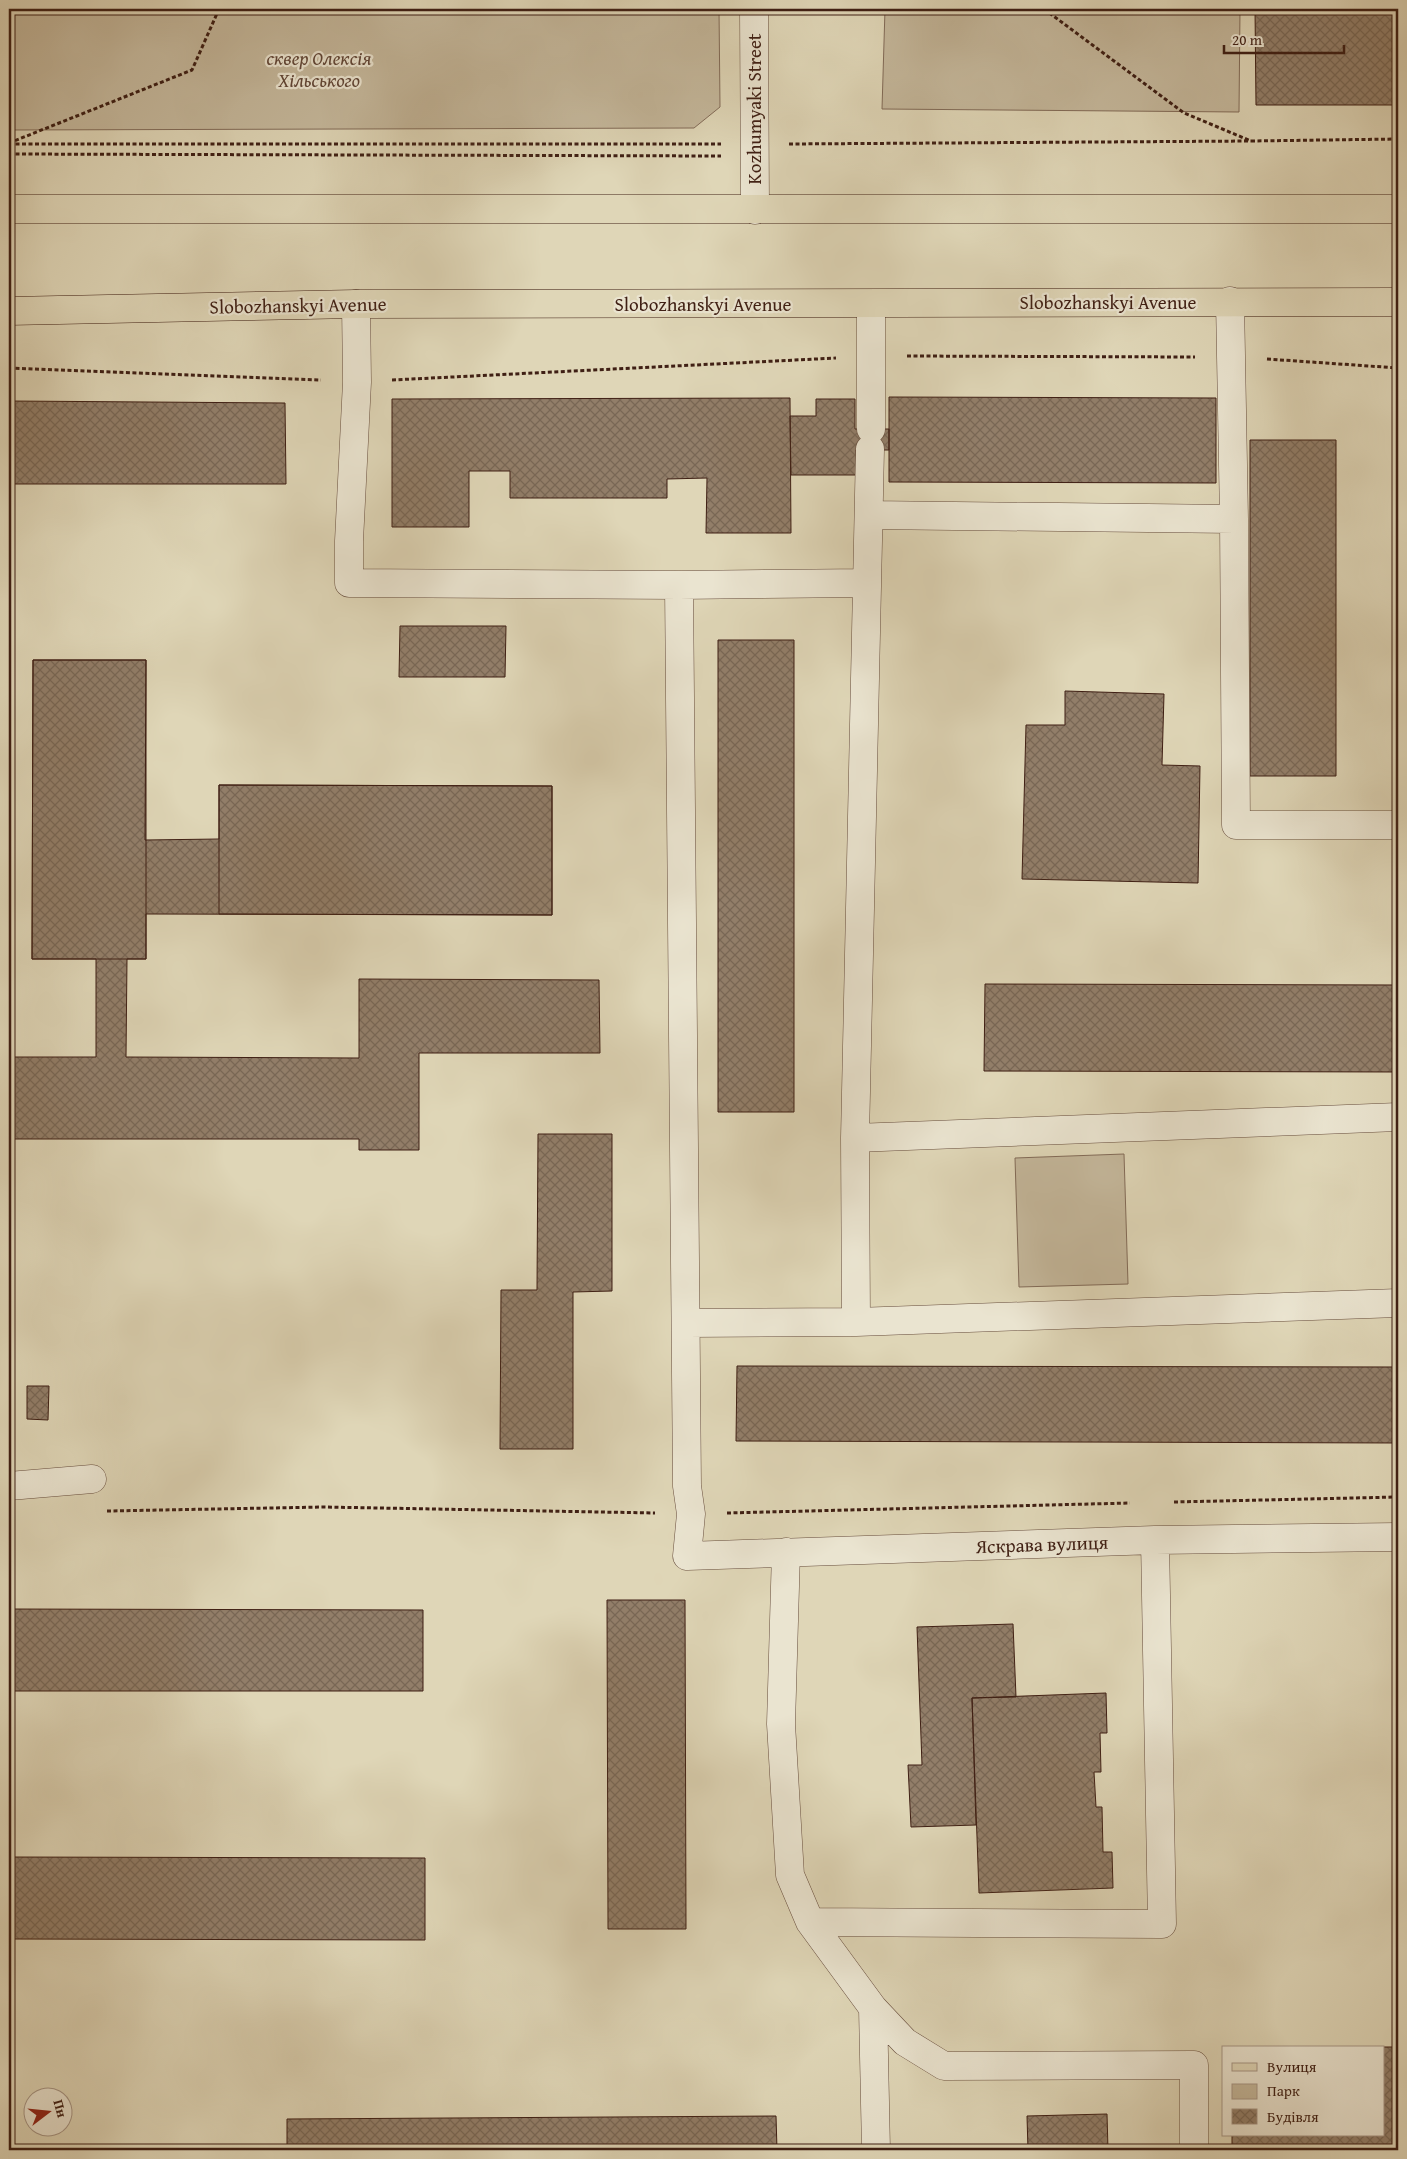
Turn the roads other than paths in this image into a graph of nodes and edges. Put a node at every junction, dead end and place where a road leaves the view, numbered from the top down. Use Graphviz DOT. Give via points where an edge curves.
graph roads {
  1 [pos="754,9"];
  2 [pos="9,209"];
  3 [pos="1398,209"];
  4 [pos="755,210"];
  5 [pos="1230,301"];
  6 [pos="1398,302"];
  7 [pos="356,304"];
  8 [pos="871,304"];
  9 [pos="9,311"];
  10 [pos="869,515"];
  11 [pos="1234,519"];
  12 [pos="867,583"];
  13 [pos="679,585"];
  14 [pos="1398,825"];
  15 [pos="1398,1117"];
  16 [pos="855,1138"];
  17 [pos="1398,1303"];
  18 [pos="856,1322"];
  19 [pos="687,1323"];
  20 [pos="92,1479"];
  21 [pos="9,1486"];
  22 [pos="1398,1537"];
  23 [pos="1155,1540"];
  24 [pos="786,1552"];
  25 [pos="810,1922"];
  26 [pos="873,2008"];
  27 [pos="876,2150"];
  28 [pos="1194,2150"];
  1 -- 4 [label="street, Kozhumyaki Street"];
  2 -- 4 [label="main road"];
  3 -- 4 [label="main road"];
  5 -- 6 [label="main road, Slobozhanskyi Avenue"];
  5 -- 8 [label="main road, Slobozhanskyi Avenue"];
  5 -- 11 [label="street"];
  7 -- 8 [label="main road, Slobozhanskyi Avenue"];
  7 -- 9 [label="main road, Slobozhanskyi Avenue"];
  7 -- 13 [label="street" via="357,382 349,583"];
  8 -- 10 [label="street"];
  10 -- 11 [label="street"];
  10 -- 12 [label="street"];
  11 -- 14 [label="street" via="1236,825"];
  12 -- 13 [label="street"];
  12 -- 16 [label="street"];
  13 -- 19 [label="street"];
  15 -- 16 [label="street"];
  16 -- 18 [label="street"];
  17 -- 18 [label="street"];
  18 -- 19 [label="street"];
  19 -- 24 [label="street, Яскрава вулиця" via="687,1486 690,1514 687,1556"];
  20 -- 21 [label="street"];
  22 -- 23 [label="street, Яскрава вулиця"];
  23 -- 24 [label="street, Яскрава вулиця"];
  23 -- 25 [label="street" via="1162,1924"];
  24 -- 25 [label="street" via="781,1724 790,1876"];
  25 -- 26 [label="street"];
  26 -- 27 [label="street"];
  26 -- 28 [label="street" via="905,2042 944,2066 1194,2065"];
}
